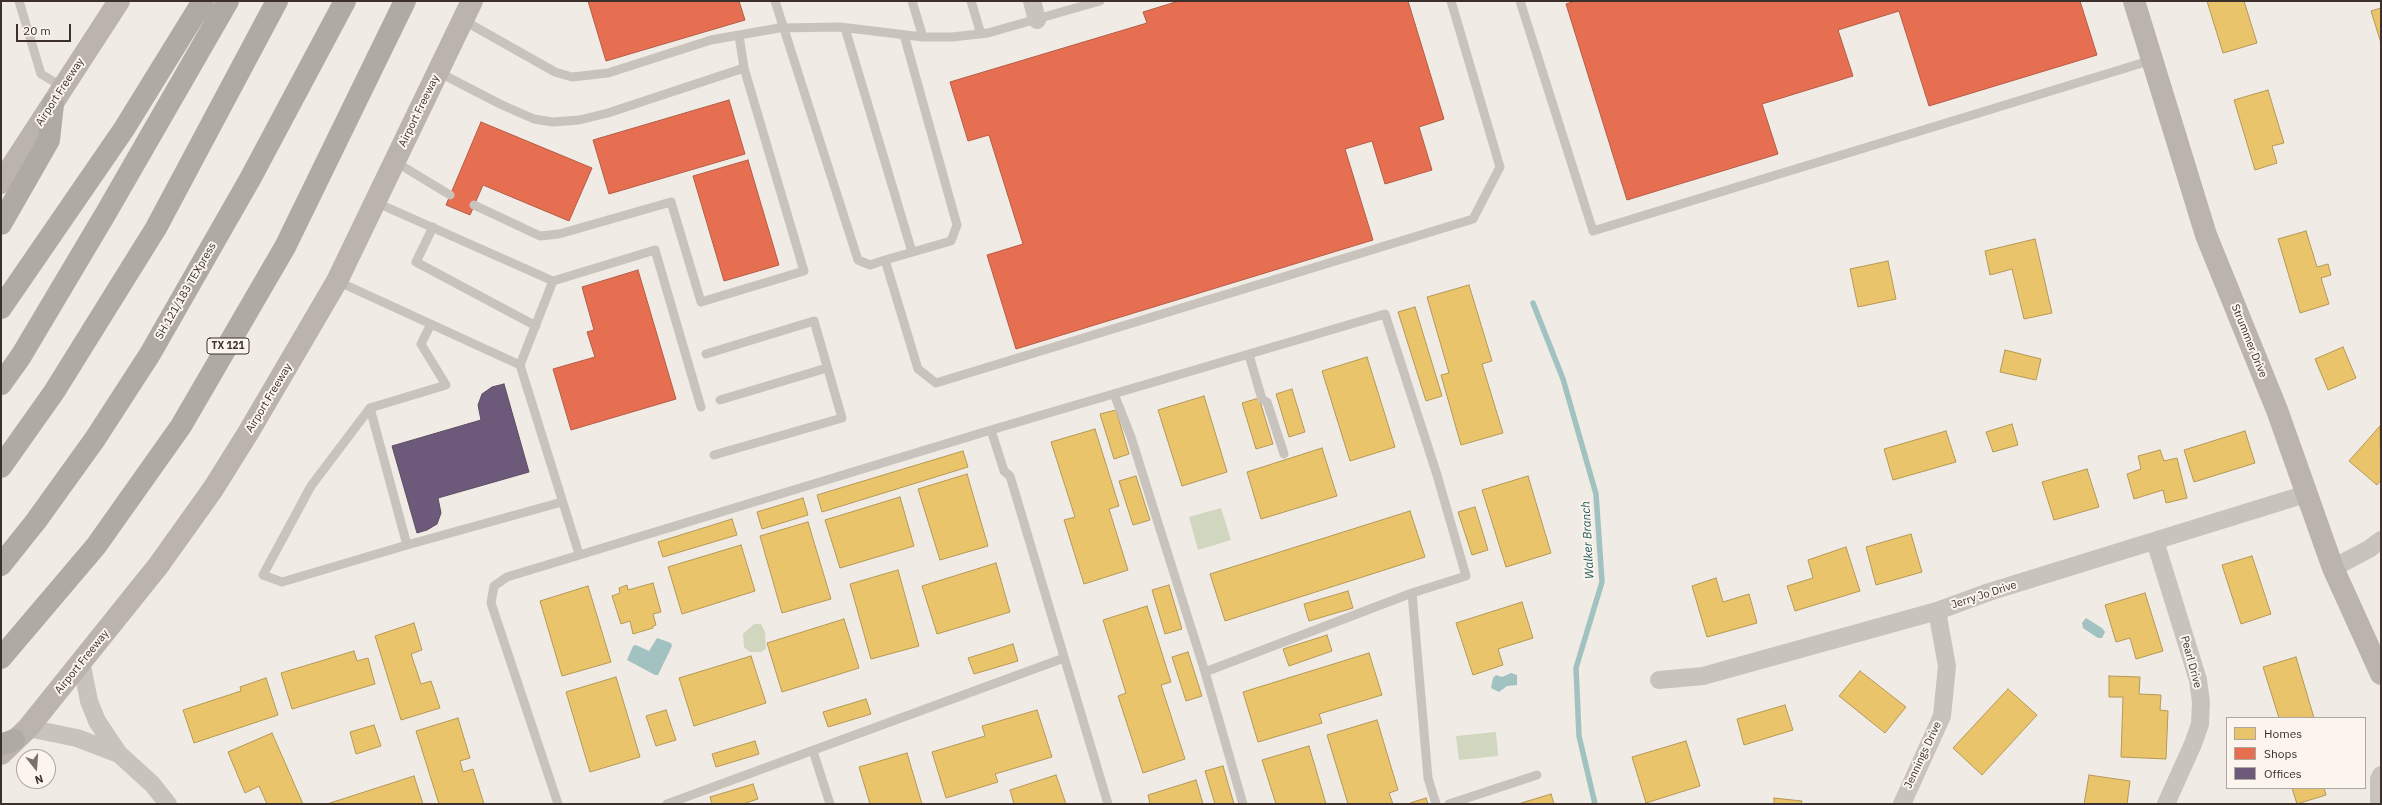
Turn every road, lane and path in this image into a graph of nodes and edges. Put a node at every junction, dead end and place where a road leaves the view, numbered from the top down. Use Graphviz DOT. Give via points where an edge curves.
graph roads {
  1 [pos="19,1"];
  2 [pos="118,1"];
  3 [pos="202,1"];
  4 [pos="228,1"];
  5 [pos="277,1"];
  6 [pos="345,1"];
  7 [pos="405,1"];
  8 [pos="775,1"];
  9 [pos="912,1"];
  10 [pos="971,1"];
  11 [pos="1032,1"];
  12 [pos="1451,1"];
  13 [pos="1520,1"];
  14 [pos="2134,1"];
  15 [pos="1093,2"];
  16 [pos="468,10"];
  17 [pos="1037,20"];
  18 [pos="784,28"];
  19 [pos="845,28"];
  20 [pos="981,34"];
  21 [pos="739,35"];
  22 [pos="904,35"];
  23 [pos="923,37"];
  24 [pos="2152,60"];
  25 [pos="744,68"];
  26 [pos="438,72"];
  27 [pos="58,95"];
  28 [pos="394,161"];
  29 [pos="1,183"];
  30 [pos="450,195"];
  31 [pos="375,202"];
  32 [pos="474,205"];
  33 [pos="1,224"];
  34 [pos="433,227"];
  35 [pos="912,252"];
  36 [pos="885,260"];
  37 [pos="337,281"];
  38 [pos="553,281"];
  39 [pos="1,308"];
  40 [pos="431,324"];
  41 [pos="536,326"];
  42 [pos="706,354"];
  43 [pos="1249,355"];
  44 [pos="520,365"];
  45 [pos="827,368"];
  46 [pos="1,384"];
  47 [pos="1114,394"];
  48 [pos="720,400"];
  49 [pos="701,407"];
  50 [pos="370,408"];
  51 [pos="992,430"];
  52 [pos="1284,454"];
  53 [pos="714,455"];
  54 [pos="1,467"];
  55 [pos="2306,494"];
  56 [pos="562,502"];
  57 [pos="2381,540"];
  58 [pos="2155,541"];
  59 [pos="407,545"];
  60 [pos="579,554"];
  61 [pos="1,565"];
  62 [pos="2333,568"];
  63 [pos="1412,593"];
  64 [pos="1937,611"];
  65 [pos="1,658"];
  66 [pos="1064,658"];
  67 [pos="82,661"];
  68 [pos="1205,672"];
  69 [pos="2381,674"];
  70 [pos="1659,680"];
  71 [pos="11,742"];
  72 [pos="813,751"];
  73 [pos="119,754"];
  74 [pos="1537,775"];
  75 [pos="2381,776"];
  76 [pos="168,804"];
  77 [pos="558,804"];
  78 [pos="667,804"];
  79 [pos="830,804"];
  80 [pos="1108,804"];
  81 [pos="1243,804"];
  82 [pos="1436,804"];
  83 [pos="1448,804"];
  84 [pos="1902,804"];
  85 [pos="2166,804"];
  86 [pos="2379,804"];
  1 -- 27 [label="lane" via="41,74"];
  2 -- 27 [label="main road, Airport Freeway"];
  3 -- 39 [label="highway" via="124,129"];
  4 -- 46 [label="highway" via="106,213 21,356"];
  5 -- 54 [label="highway" via="156,228 54,392"];
  6 -- 61 [label="highway, SH 121/183 TEXpress" via="250,179 150,354 95,439"];
  7 -- 65 [label="highway, TX 121" via="285,247 181,426 96,546"];
  8 -- 18 [label="lane"];
  9 -- 23 [label="lane"];
  10 -- 20 [label="lane"];
  11 -- 17 [label="street"];
  12 -- 36 [label="lane" via="1500,167 1473,219 936,383 918,369"];
  13 -- 24 [label="lane" via="1593,231"];
  14 -- 24 [label="main road, Strummer Drive"];
  15 -- 17 [label="lane"];
  16 -- 21 [label="lane" via="555,72 572,77 608,73 711,40"];
  16 -- 26 [label="main road, Airport Freeway"];
  17 -- 20 [label="lane"];
  18 -- 19 [label="lane"];
  18 -- 21 [label="lane"];
  18 -- 36 [label="lane" via="858,260 870,265"];
  19 -- 22 [label="lane"];
  19 -- 35 [label="lane"];
  20 -- 23 [label="lane"];
  21 -- 25 [label="lane"];
  22 -- 23 [label="lane"];
  22 -- 35 [label="lane" via="958,225 950,241"];
  24 -- 55 [label="main road, Strummer Drive" via="2206,235 2277,410"];
  25 -- 26 [label="lane" via="608,113 579,120 553,122 534,119"];
  25 -- 32 [label="lane" via="804,271 701,302 672,202 559,234 540,236"];
  26 -- 28 [label="main road, Airport Freeway"];
  27 -- 29 [label="main road, Airport Freeway"];
  27 -- 33 [label="highway" via="49,140"];
  28 -- 30 [label="lane"];
  28 -- 31 [label="main road, Airport Freeway"];
  31 -- 34 [label="lane"];
  31 -- 37 [label="main road, Airport Freeway"];
  34 -- 38 [label="lane"];
  34 -- 41 [label="lane" via="416,262"];
  35 -- 36 [label="lane"];
  37 -- 40 [label="lane"];
  37 -- 67 [label="main road, Airport Freeway" via="213,489 158,566"];
  38 -- 41 [label="lane"];
  38 -- 49 [label="lane" via="655,250"];
  40 -- 44 [label="lane"];
  40 -- 50 [label="lane" via="420,344 446,385"];
  41 -- 44 [label="lane"];
  42 -- 45 [label="lane" via="814,321"];
  43 -- 47 [label="lane"];
  43 -- 52 [label="lane" via="1262,399 1267,402"];
  43 -- 63 [label="lane" via="1385,314 1437,475 1466,576"];
  44 -- 56 [label="lane"];
  45 -- 48 [label="lane"];
  45 -- 53 [label="lane" via="842,418"];
  47 -- 51 [label="lane"];
  47 -- 68 [label="lane" via="1131,437"];
  50 -- 59 [label="lane"];
  50 -- 59 [label="lane" via="311,486 263,575 282,582"];
  51 -- 60 [label="lane"];
  51 -- 66 [label="lane" via="1004,471 1010,476"];
  55 -- 58 [label="street, Jerry Jo Drive"];
  55 -- 62 [label="main road, Strummer Drive"];
  56 -- 59 [label="lane"];
  56 -- 60 [label="lane"];
  57 -- 62 [label="street"];
  58 -- 64 [label="street, Jerry Jo Drive" via="1989,592"];
  58 -- 85 [label="street, Pearl Drive" via="2198,680 2201,702 2200,724"];
  60 -- 77 [label="lane" via="507,577 494,586 491,603"];
  62 -- 69 [label="main road, Strummer Drive"];
  63 -- 68 [label="lane"];
  63 -- 82 [label="lane" via="1428,778"];
  64 -- 70 [label="street, Jerry Jo Drive" via="1702,676"];
  64 -- 84 [label="street, Jennings Drive" via="1947,666 1942,716"];
  66 -- 72 [label="lane"];
  66 -- 80 [label="lane"];
  67 -- 71 [label="main road, Airport Freeway"];
  67 -- 73 [label="street" via="89,701 96,721"];
  68 -- 81 [label="lane"];
  71 -- 73 [label="street" via="78,738"];
  72 -- 78 [label="lane"];
  72 -- 79 [label="lane"];
  73 -- 76 [label="street" via="152,784"];
  74 -- 83 [label="lane"];
  75 -- 86 [label="street"];
}
